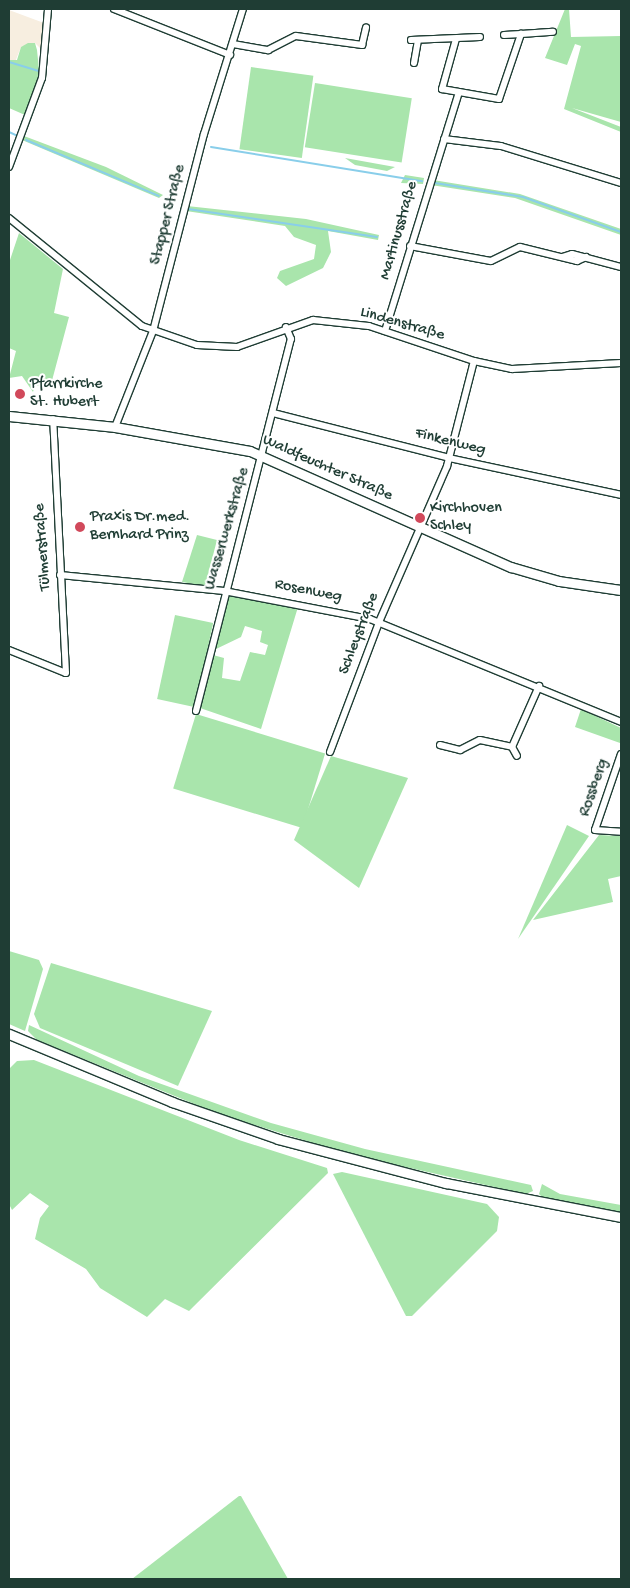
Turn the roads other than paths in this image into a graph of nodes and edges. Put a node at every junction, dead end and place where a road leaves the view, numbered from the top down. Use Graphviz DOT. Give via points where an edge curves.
graph roads {
  1 [pos="48,9"];
  2 [pos="114,9"];
  3 [pos="243,9"];
  4 [pos="366,27"];
  5 [pos="553,32"];
  6 [pos="521,34"];
  7 [pos="504,35"];
  8 [pos="480,37"];
  9 [pos="456,39"];
  10 [pos="233,44"];
  11 [pos="230,55"];
  12 [pos="414,63"];
  13 [pos="459,92"];
  14 [pos="444,140"];
  15 [pos="9,167"];
  16 [pos="621,183"];
  17 [pos="9,218"];
  18 [pos="410,246"];
  19 [pos="621,267"];
  20 [pos="286,327"];
  21 [pos="152,330"];
  22 [pos="386,331"];
  23 [pos="474,361"];
  24 [pos="621,363"];
  25 [pos="274,413"];
  26 [pos="9,416"];
  27 [pos="53,419"];
  28 [pos="114,426"];
  29 [pos="263,455"];
  30 [pos="449,458"];
  31 [pos="621,495"];
  32 [pos="419,527"];
  33 [pos="60,575"];
  34 [pos="621,590"];
  35 [pos="224,591"];
  36 [pos="379,622"];
  37 [pos="9,650"];
  38 [pos="539,686"];
  39 [pos="196,711"];
  40 [pos="621,722"];
  41 [pos="440,745"];
  42 [pos="512,747"];
  43 [pos="330,752"];
  44 [pos="621,754"];
  45 [pos="517,756"];
  46 [pos="621,832"];
  47 [pos="9,1034"];
  48 [pos="621,1217"];
  1 -- 15 [label="street" via="41,84"];
  2 -- 11 [label="street"];
  3 -- 10 [label="street, Stapper Straße"];
  4 -- 10 [label="street" via="362,45 296,36 268,50"];
  5 -- 6 [label="street"];
  6 -- 7 [label="street"];
  6 -- 13 [label="street" via="499,99"];
  8 -- 9 [label="street"];
  9 -- 12 [label="street" via="415,40"];
  9 -- 13 [label="street" via="442,89"];
  10 -- 11 [label="street, Stapper Straße"];
  11 -- 21 [label="street, Stapper Straße" via="204,134"];
  13 -- 14 [label="street, Martinusstraße"];
  14 -- 16 [label="street" via="501,146"];
  14 -- 18 [label="street, Martinusstraße"];
  17 -- 21 [label="street, Lindenstraße"];
  18 -- 19 [label="street" via="491,261 520,246 577,261 586,257"];
  18 -- 22 [label="street, Martinusstraße"];
  20 -- 21 [label="street, Lindenstraße" via="255,342 222,348"];
  20 -- 22 [label="street, Lindenstraße" via="313,320"];
  20 -- 25 [label="street, Wasserwerkstraße" via="291,339"];
  21 -- 28 [label="street, Stapper Straße"];
  22 -- 23 [label="street, Lindenstraße"];
  23 -- 24 [label="street, Lindenstraße" via="532,370"];
  23 -- 30 [label="street, Schleystraße"];
  25 -- 29 [label="street, Wasserwerkstraße"];
  25 -- 30 [label="street, Finkenweg"];
  26 -- 27 [label="street, Waldfeuchter Straße"];
  27 -- 28 [label="street, Waldfeuchter Straße"];
  27 -- 33 [label="street, Tülmerstraße"];
  28 -- 29 [label="street, Waldfeuchter Straße"];
  29 -- 32 [label="street, Waldfeuchter Straße"];
  29 -- 35 [label="street, Wasserwerkstraße"];
  30 -- 31 [label="street, Finkenweg"];
  30 -- 32 [label="street, Schleystraße"];
  32 -- 34 [label="street, Waldfeuchter Straße" via="536,576"];
  32 -- 36 [label="street, Schleystraße"];
  33 -- 35 [label="street, Rosenweg"];
  33 -- 37 [label="street, Tülmerstraße" via="66,673"];
  35 -- 36 [label="street, Rosenweg"];
  35 -- 39 [label="street, Wasserwerkstraße"];
  36 -- 38 [label="street, Rosenweg"];
  36 -- 43 [label="street, Schleystraße"];
  38 -- 40 [label="street, Rosenweg"];
  38 -- 42 [label="street"];
  41 -- 42 [label="street" via="460,750 480,740"];
  42 -- 45 [label="street"];
  44 -- 46 [label="street, Rossberg" via="595,830"];
  47 -- 48 [label="street" via="172,1102 278,1139 438,1181"];
}
